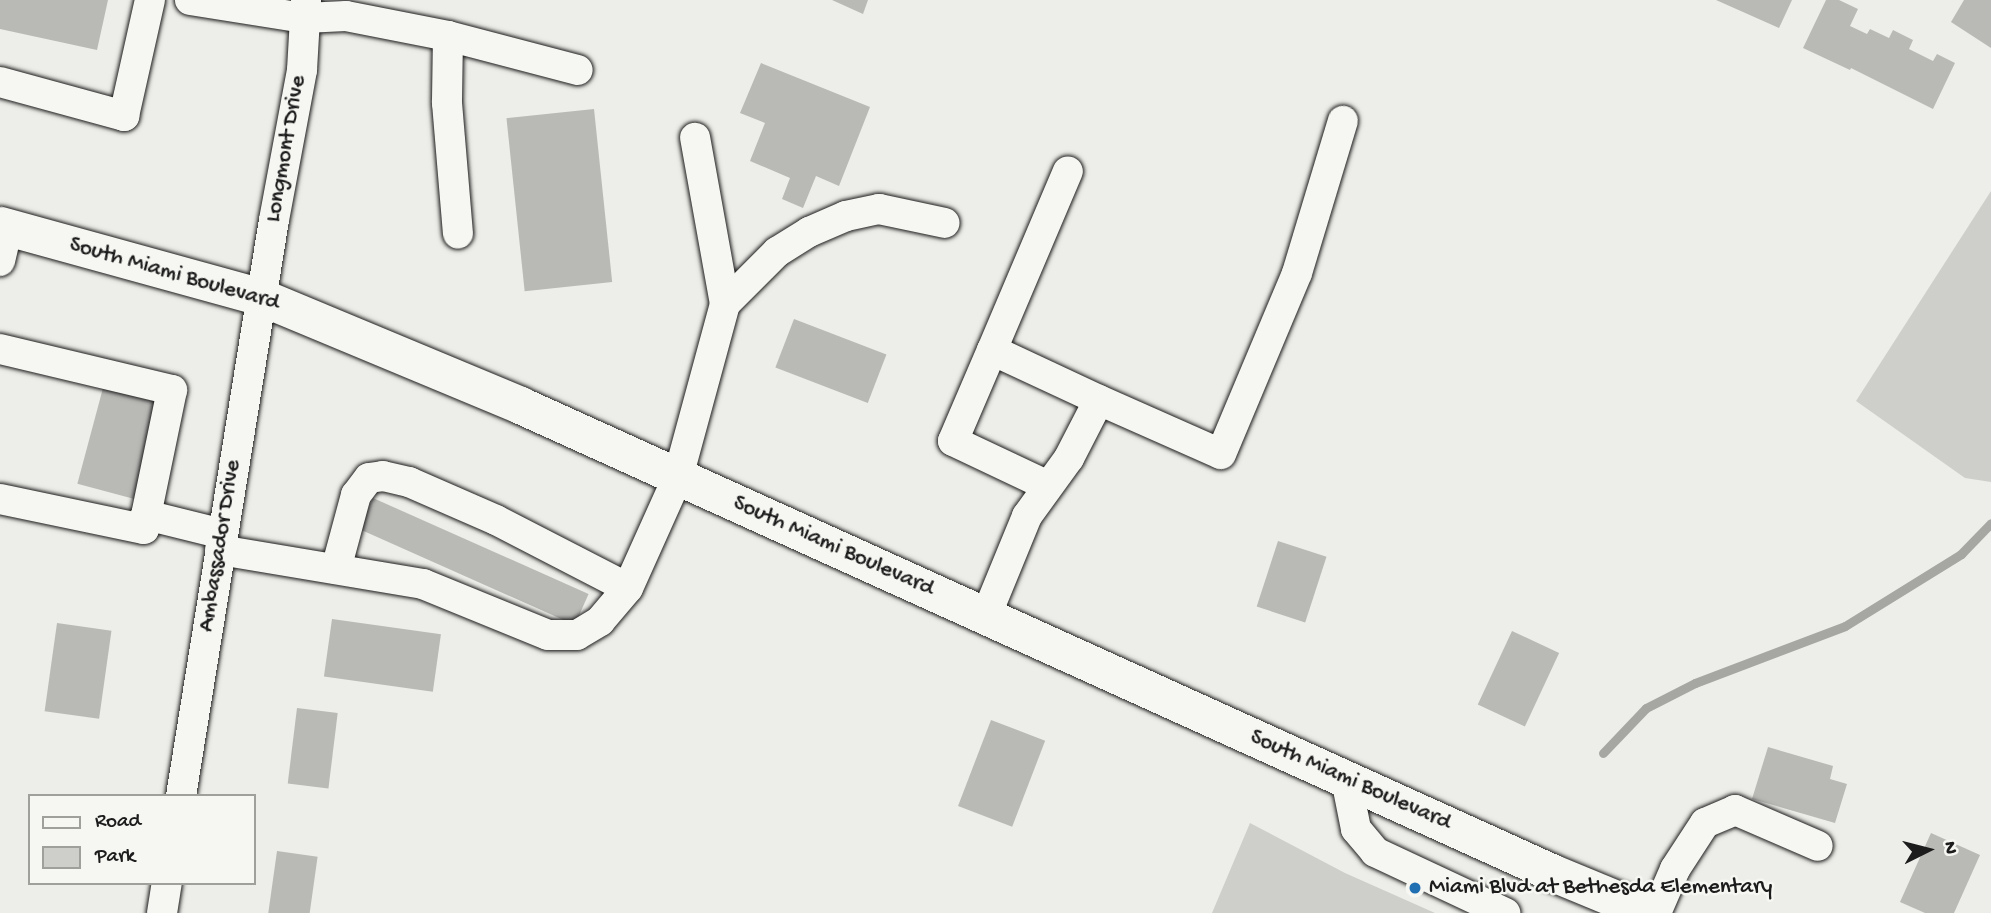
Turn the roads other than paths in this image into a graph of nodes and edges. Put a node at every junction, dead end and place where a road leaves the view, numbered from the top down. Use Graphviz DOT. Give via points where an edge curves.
graph roads {
  1 [pos="150,0"];
  2 [pos="190,0"];
  3 [pos="305,9"];
  4 [pos="448,36"];
  5 [pos="578,70"];
  6 [pos="0,82"];
  7 [pos="1343,121"];
  8 [pos="695,138"];
  9 [pos="1068,171"];
  10 [pos="945,223"];
  11 [pos="458,234"];
  12 [pos="3,238"];
  13 [pos="261,297"];
  14 [pos="725,303"];
  15 [pos="0,349"];
  16 [pos="992,350"];
  17 [pos="1099,400"];
  18 [pos="678,477"];
  19 [pos="1048,486"];
  20 [pos="0,499"];
  21 [pos="146,515"];
  22 [pos="222,542"];
  23 [pos="336,569"];
  24 [pos="628,588"];
  25 [pos="986,616"];
  26 [pos="1346,779"];
  27 [pos="181,794"];
  28 [pos="1818,846"];
  29 [pos="167,885"];
  30 [pos="162,913"];
  31 [pos="1505,913"];
  32 [pos="1650,913"];
  33 [pos="1656,913"];
  1 -- 6 [label="street" via="124,116"];
  2 -- 3 [label="street"];
  3 -- 4 [label="street"];
  3 -- 13 [label="street, Longmont Drive" via="302,70"];
  4 -- 5 [label="street"];
  4 -- 11 [label="street" via="447,103"];
  7 -- 17 [label="street" via="1297,273 1222,454"];
  8 -- 14 [label="street"];
  9 -- 16 [label="street"];
  10 -- 14 [label="street" via="879,209 846,216 777,252"];
  12 -- 13 [label="main road, South Miami Boulevard"];
  13 -- 18 [label="main road, South Miami Boulevard"];
  13 -- 22 [label="street, Ambassador Drive"];
  14 -- 18 [label="street"];
  15 -- 21 [label="street" via="173,390"];
  16 -- 17 [label="street"];
  16 -- 19 [label="street" via="953,441"];
  17 -- 19 [label="street" via="1069,458"];
  18 -- 24 [label="street"];
  18 -- 25 [label="main road, South Miami Boulevard"];
  19 -- 25 [label="street" via="1027,516"];
  20 -- 21 [label="street" via="144,529"];
  21 -- 22 [label="street"];
  22 -- 23 [label="street"];
  22 -- 27 [label="street, Ambassador Drive"];
  23 -- 24 [label="street" via="423,584 548,635 577,635 600,621"];
  23 -- 24 [label="street" via="356,495 369,478 383,476 409,482 496,520"];
  25 -- 26 [label="main road, South Miami Boulevard"];
  26 -- 31 [label="street" via="1356,829 1374,852"];
  26 -- 32 [label="main road, South Miami Boulevard"];
  28 -- 33 [label="street" via="1735,810 1705,824 1675,869"];
  29 -- 30 [label="street"];
}
